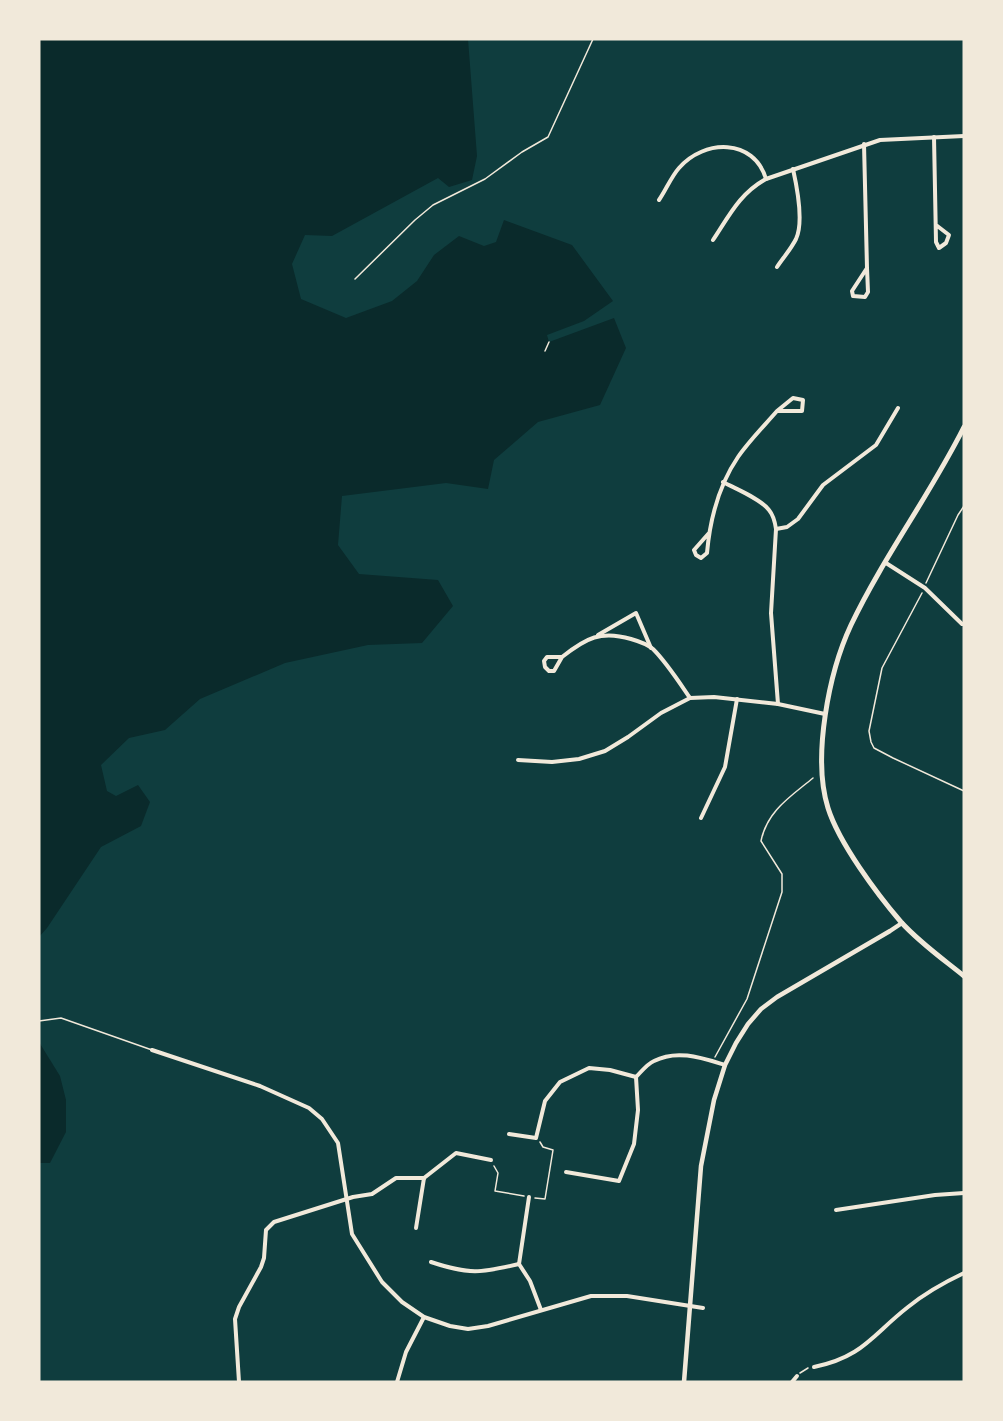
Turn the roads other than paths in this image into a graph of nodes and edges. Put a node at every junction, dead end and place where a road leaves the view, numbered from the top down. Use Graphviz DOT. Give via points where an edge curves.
graph roads {
  1 [pos="593,39"];
  2 [pos="964,136"];
  3 [pos="934,137"];
  4 [pos="864,144"];
  5 [pos="793,169"];
  6 [pos="766,178"];
  7 [pos="659,200"];
  8 [pos="936,225"];
  9 [pos="713,240"];
  10 [pos="777,267"];
  11 [pos="867,268"];
  12 [pos="356,279"];
  13 [pos="898,408"];
  14 [pos="777,411"];
  15 [pos="964,427"];
  16 [pos="723,482"];
  17 [pos="776,529"];
  18 [pos="709,533"];
  19 [pos="886,563"];
  20 [pos="962,624"];
  21 [pos="597,635"];
  22 [pos="651,648"];
  23 [pos="562,657"];
  24 [pos="690,698"];
  25 [pos="736,699"];
  26 [pos="778,704"];
  27 [pos="826,714"];
  28 [pos="518,760"];
  29 [pos="701,818"];
  30 [pos="902,923"];
  31 [pos="964,976"];
  32 [pos="39,1021"];
  33 [pos="152,1050"];
  34 [pos="725,1065"];
  35 [pos="636,1077"];
  36 [pos="510,1134"];
  37 [pos="491,1160"];
  38 [pos="566,1172"];
  39 [pos="424,1178"];
  40 [pos="964,1192"];
  41 [pos="529,1197"];
  42 [pos="345,1200"];
  43 [pos="836,1210"];
  44 [pos="416,1228"];
  45 [pos="431,1262"];
  46 [pos="519,1264"];
  47 [pos="964,1273"];
  48 [pos="690,1305"];
  49 [pos="703,1308"];
  50 [pos="541,1310"];
  51 [pos="424,1317"];
  52 [pos="814,1367"];
  53 [pos="797,1376"];
  54 [pos="239,1382"];
  55 [pos="397,1382"];
  56 [pos="684,1382"];
  57 [pos="792,1382"];
  1 -- 12 [label="lane" via="548,137 485,179 433,205"];
  2 -- 3 [label="street"];
  3 -- 4 [label="street"];
  3 -- 8 [label="street"];
  4 -- 5 [label="street"];
  4 -- 11 [label="street"];
  5 -- 6 [label="street"];
  5 -- 10 [label="street" via="798,190 798,231"];
  6 -- 7 [label="street" via="762,166 742,150 731,146 715,148 679,167"];
  6 -- 9 [label="street" via="741,198"];
  8 -- 8 [label="street" via="936,242 939,248 949,235"];
  11 -- 11 [label="street" via="852,291 853,296 865,297"];
  13 -- 17 [label="street" via="876,445 823,485 798,519"];
  14 -- 14 [label="street" via="793,398 802,400 802,411"];
  14 -- 16 [label="street" via="739,456"];
  15 -- 19 [label="main road"];
  16 -- 17 [label="street" via="769,509"];
  16 -- 18 [label="street"];
  17 -- 26 [label="street" via="771,613"];
  18 -- 18 [label="street" via="707,553 701,558 694,550"];
  19 -- 20 [label="street" via="925,588"];
  19 -- 27 [label="main road" via="851,625 835,664"];
  21 -- 22 [label="street" via="624,637"];
  21 -- 22 [label="street" via="636,613"];
  21 -- 23 [label="street"];
  22 -- 24 [label="street"];
  23 -- 23 [label="street" via="547,657 545,667 554,671"];
  24 -- 25 [label="street"];
  24 -- 28 [label="street" via="605,751 552,762"];
  25 -- 26 [label="street"];
  25 -- 29 [label="street" via="725,767"];
  26 -- 27 [label="street"];
  27 -- 30 [label="main road" via="822,754 827,806 859,866"];
  30 -- 31 [label="main road"];
  30 -- 34 [label="street" via="777,996 748,1024"];
  32 -- 33 [label="lane" via="61,1018"];
  33 -- 42 [label="street" via="260,1086 309,1108 338,1143"];
  34 -- 35 [label="street" via="673,1054 652,1061"];
  34 -- 48 [label="street" via="701,1166"];
  35 -- 36 [label="street" via="589,1068 560,1082 545,1101 536,1138"];
  35 -- 38 [label="street" via="634,1144 619,1181"];
  37 -- 39 [label="street" via="456,1153"];
  39 -- 42 [label="street" via="396,1178 372,1194"];
  39 -- 44 [label="street"];
  40 -- 43 [label="street"];
  41 -- 46 [label="street"];
  42 -- 51 [label="street" via="352,1234 381,1282"];
  42 -- 54 [label="street" via="274,1222 266,1230 261,1267 235,1319"];
  45 -- 46 [label="street" via="483,1273"];
  46 -- 50 [label="street"];
  47 -- 52 [label="street" via="908,1306 854,1353"];
  48 -- 49 [label="street"];
  48 -- 50 [label="street" via="627,1296 591,1296"];
  48 -- 56 [label="street"];
  50 -- 51 [label="street" via="468,1329"];
  51 -- 55 [label="street" via="406,1352"];
  53 -- 57 [label="street"];
}
